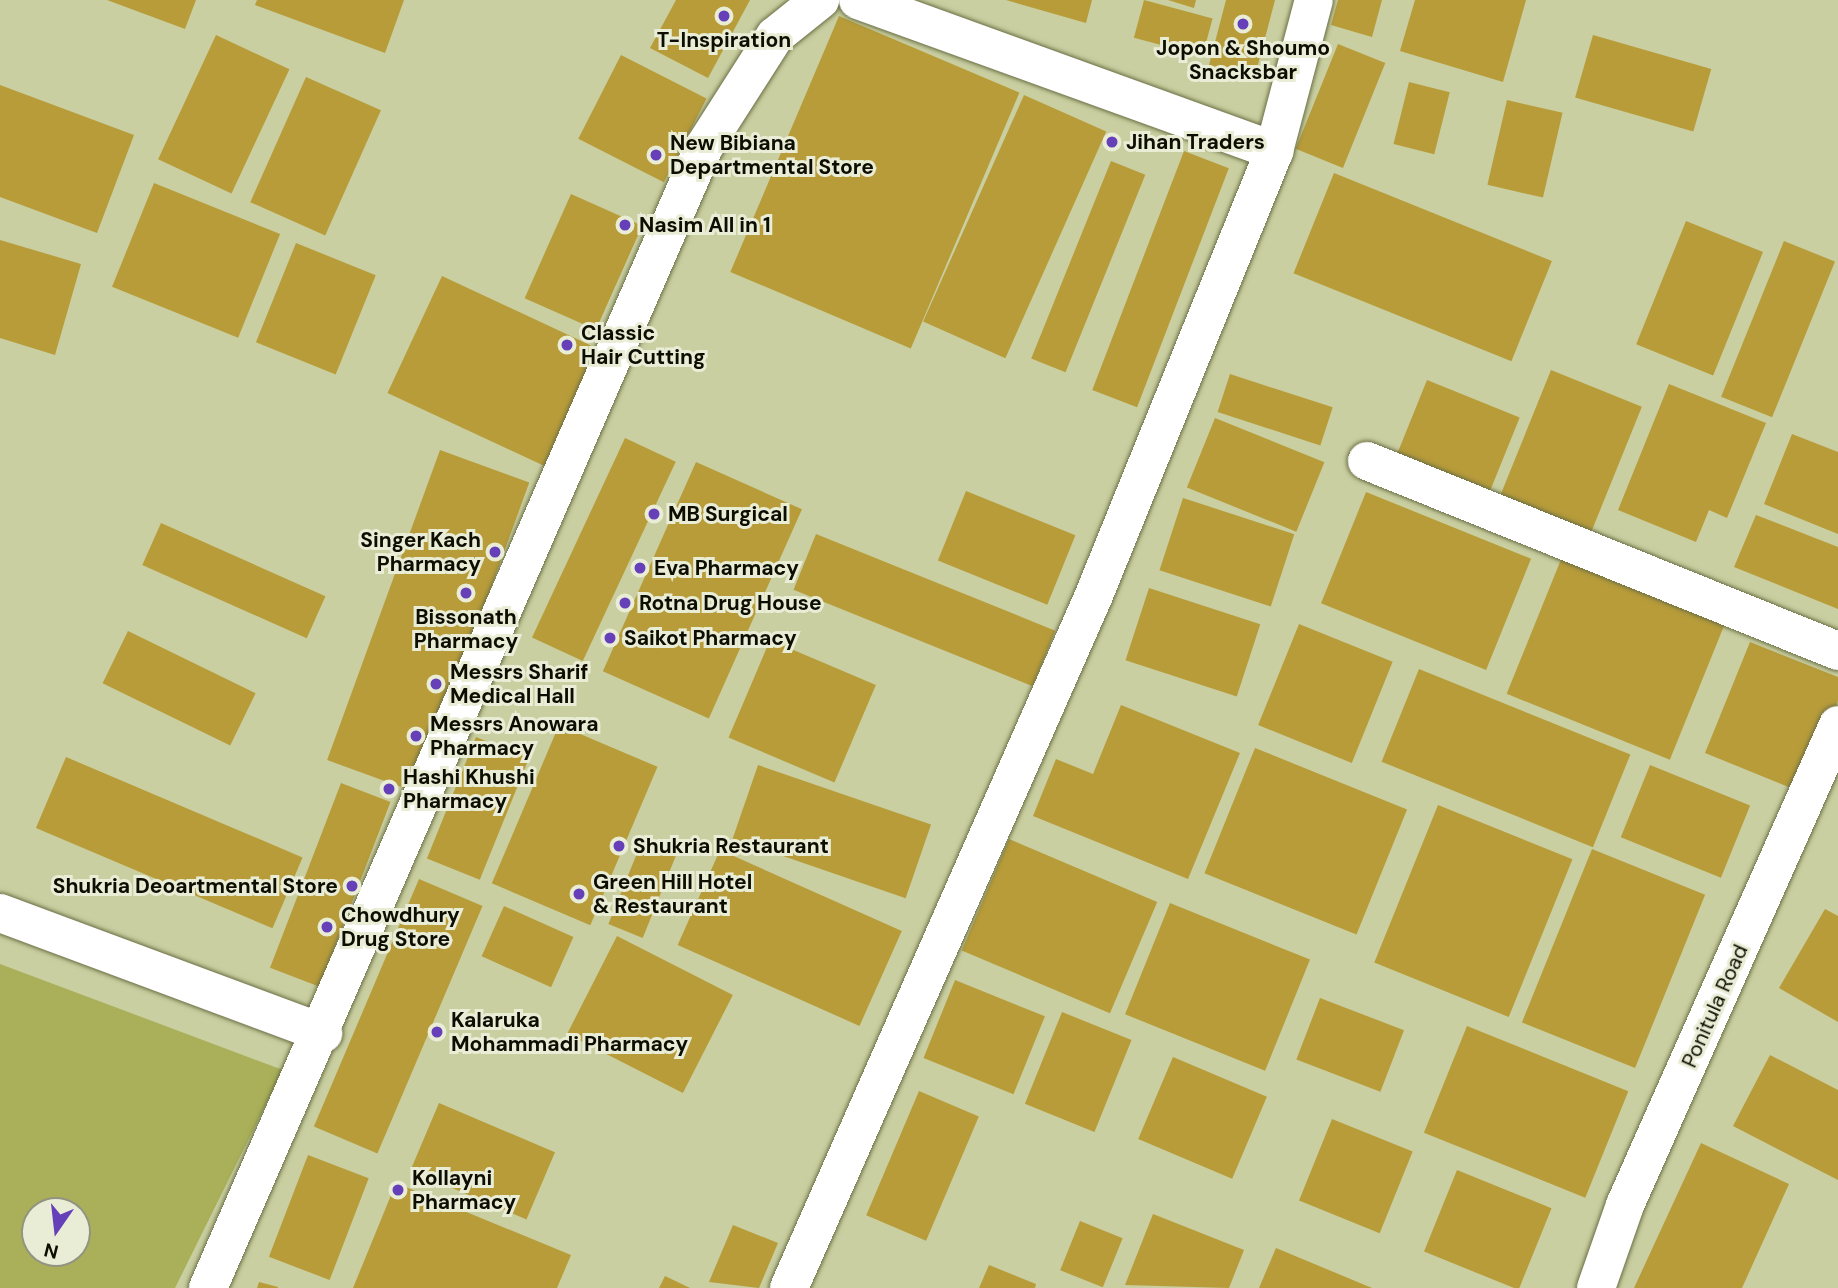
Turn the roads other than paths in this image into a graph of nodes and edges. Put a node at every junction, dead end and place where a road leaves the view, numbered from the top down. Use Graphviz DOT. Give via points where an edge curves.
graph roads {
  1 [pos="820,0"];
  2 [pos="858,0"];
  3 [pos="1314,0"];
  4 [pos="1274,151"];
  5 [pos="1367,461"];
  6 [pos="1838,651"];
  7 [pos="1838,725"];
  8 [pos="0,913"];
  9 [pos="323,1033"];
  10 [pos="208,1288"];
  11 [pos="789,1288"];
  12 [pos="1596,1288"];
  1 -- 9 [label="street" via="775,36 704,147"];
  2 -- 4 [label="street"];
  3 -- 4 [label="street"];
  4 -- 11 [label="street" via="1094,595"];
  5 -- 6 [label="street"];
  7 -- 12 [label="street, Ponitula Road" via="1625,1205"];
  8 -- 9 [label="street"];
  9 -- 10 [label="street"];
}
